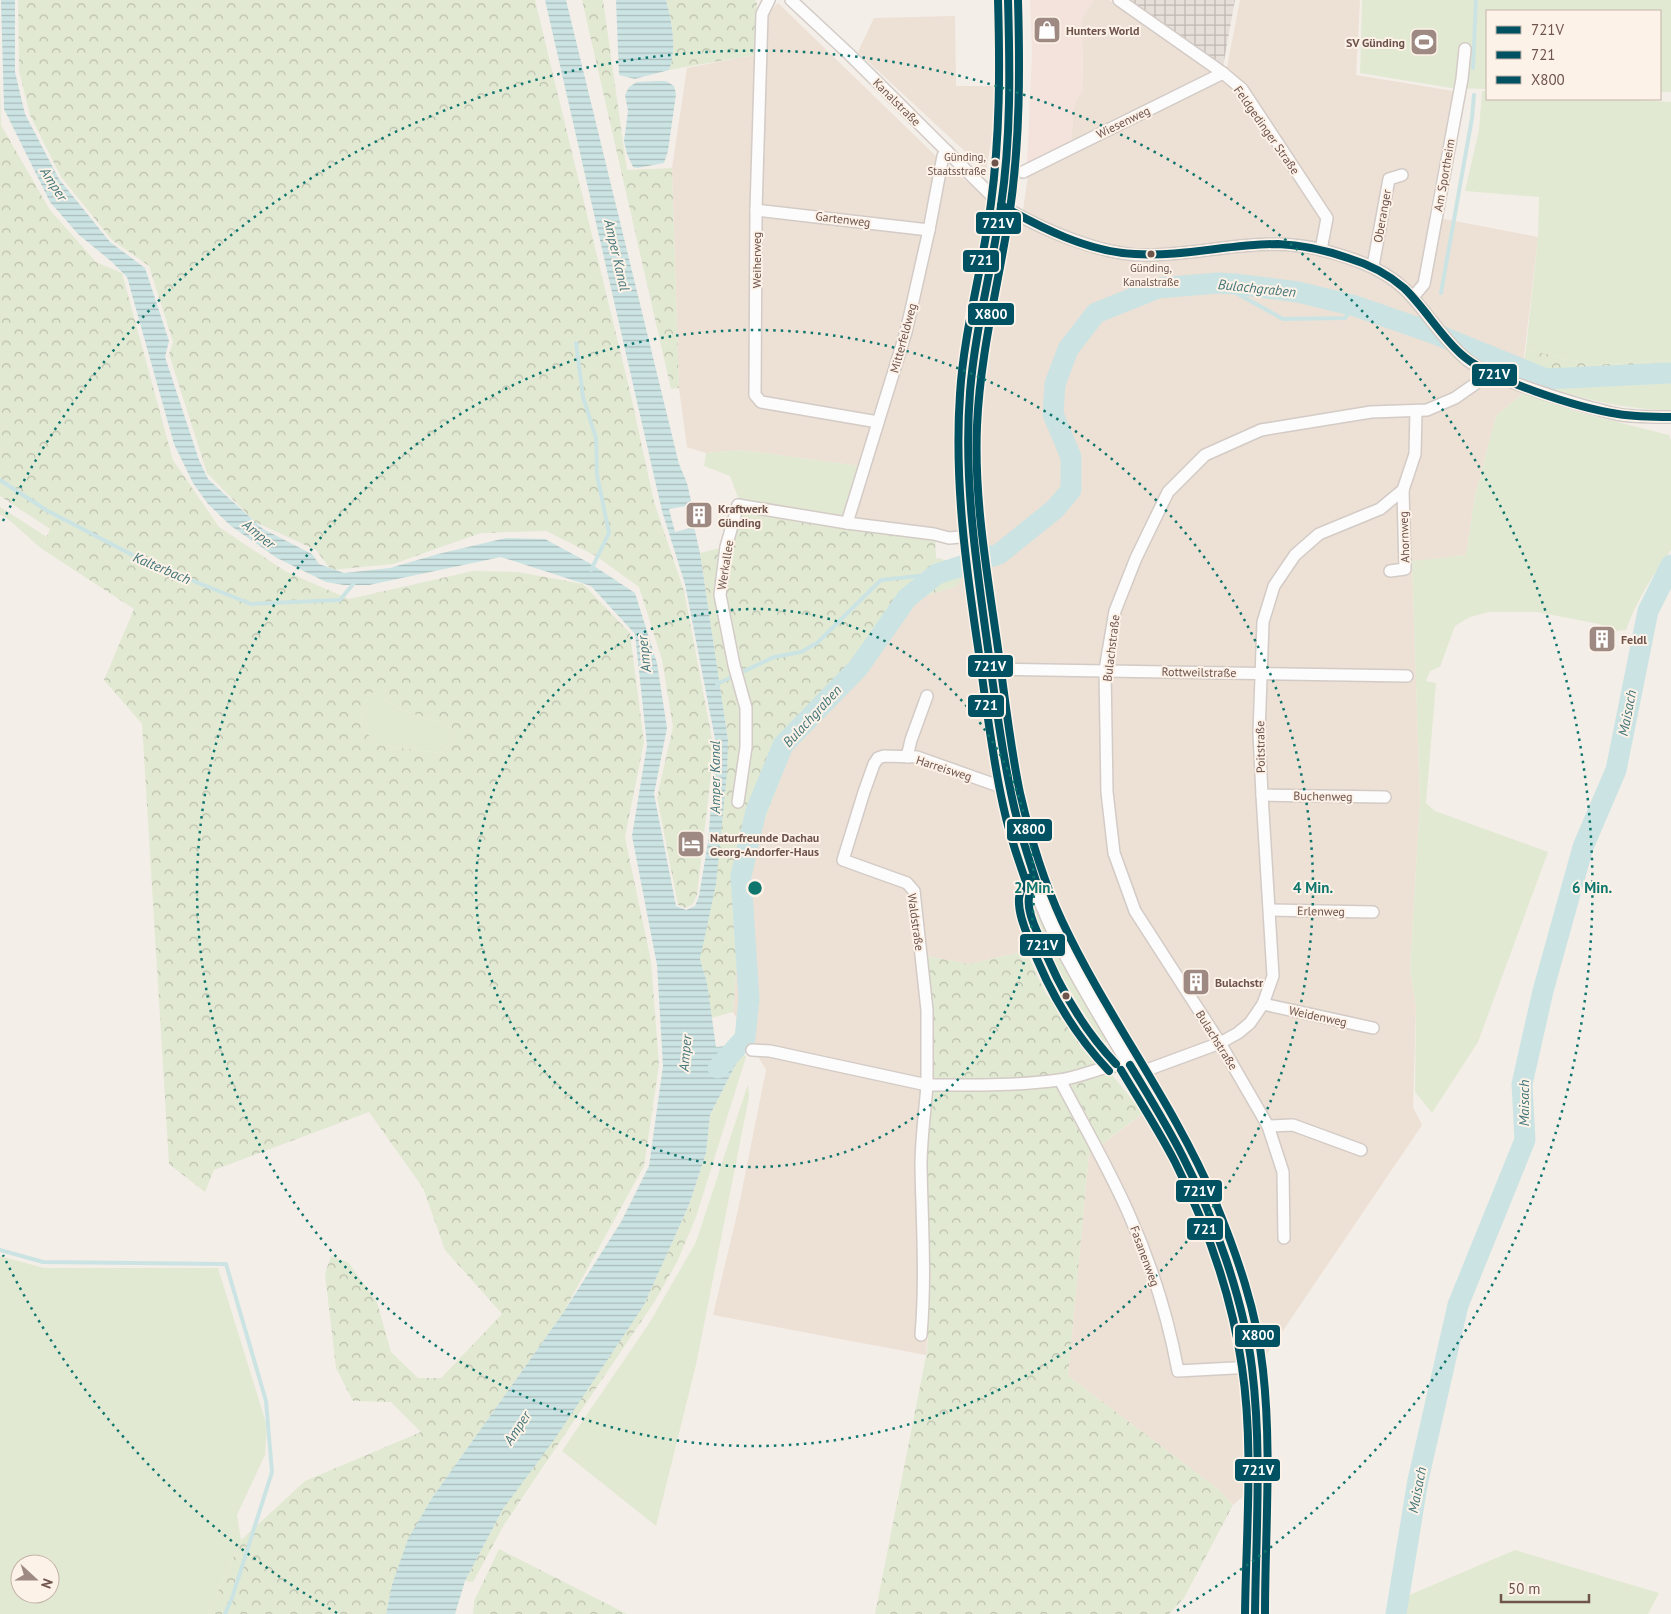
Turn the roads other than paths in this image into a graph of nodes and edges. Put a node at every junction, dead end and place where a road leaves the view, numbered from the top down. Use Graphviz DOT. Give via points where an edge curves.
graph roads {
  1 [pos="769,0"];
  2 [pos="791,0"];
  3 [pos="1008,0"];
  4 [pos="1119,0"];
  5 [pos="1465,49"];
  6 [pos="1223,73"];
  7 [pos="947,151"];
  8 [pos="1023,172"];
  9 [pos="1402,175"];
  10 [pos="1001,205"];
  11 [pos="756,210"];
  12 [pos="929,230"];
  13 [pos="1322,250"];
  14 [pos="1373,266"];
  15 [pos="1413,297"];
  16 [pos="1486,372"];
  17 [pos="1416,412"];
  18 [pos="1671,417"];
  19 [pos="878,422"];
  20 [pos="1402,490"];
  21 [pos="847,522"];
  22 [pos="974,543"];
  23 [pos="1390,571"];
  24 [pos="991,668"];
  25 [pos="1106,670"];
  26 [pos="1260,673"];
  27 [pos="1407,676"];
  28 [pos="927,696"];
  29 [pos="884,756"];
  30 [pos="907,757"];
  31 [pos="1010,790"];
  32 [pos="1262,795"];
  33 [pos="1385,797"];
  34 [pos="738,802"];
  35 [pos="1270,910"];
  36 [pos="1373,912"];
  37 [pos="1263,1004"];
  38 [pos="1373,1028"];
  39 [pos="1220,1043"];
  40 [pos="752,1050"];
  41 [pos="1133,1070"];
  42 [pos="1060,1080"];
  43 [pos="927,1085"];
  44 [pos="1268,1126"];
  45 [pos="1361,1150"];
  46 [pos="1284,1238"];
  47 [pos="921,1335"];
  48 [pos="1252,1367"];
  49 [pos="1255,1614"];
  1 -- 11 [label="street, Weiherweg" via="762,14"];
  2 -- 7 [label="street, Kanalstraße"];
  3 -- 10 [label="main road" via="1008,120"];
  4 -- 6 [label="street, Feldgedinger Straße"];
  5 -- 15 [label="street, Am Sportheim" via="1424,284"];
  6 -- 8 [label="street, Wiesenweg"];
  6 -- 13 [label="street, Feldgedinger Straße" via="1242,89 1327,218"];
  7 -- 10 [label="street, Kanalstraße"];
  7 -- 12 [label="street, Mitterfeldweg" via="943,156"];
  9 -- 14 [label="street, Oberanger" via="1389,179"];
  10 -- 13 [label="street, Kanalstraße" via="1053,231 1130,255 1282,243"];
  10 -- 22 [label="main road" via="970,390 967,429"];
  11 -- 12 [label="street, Gartenweg"];
  11 -- 19 [label="street, Weiherweg" via="756,395 761,402"];
  12 -- 19 [label="street, Mitterfeldweg" via="906,332"];
  13 -- 14 [label="street, Kanalstraße"];
  14 -- 15 [label="street, Kanalstraße"];
  15 -- 16 [label="street, Kanalstraße" via="1452,347"];
  16 -- 17 [label="street, Bulachstraße" via="1456,398"];
  16 -- 18 [label="street, Kanalstraße" via="1557,399 1621,415"];
  17 -- 20 [label="street, Poitstraße" via="1415,454"];
  17 -- 25 [label="street, Bulachstraße" via="1370,412 1261,430 1200,458 1168,492 1136,558 1115,611"];
  19 -- 21 [label="street, Mitterfeldweg"];
  20 -- 23 [label="street, Ahornweg" via="1405,568"];
  20 -- 26 [label="street, Poitstraße" via="1380,509 1319,534 1295,555 1274,586 1263,622"];
  21 -- 22 [label="street, Werkallee"];
  21 -- 34 [label="street, Werkallee" via="738,504 726,547 720,595 734,667 746,708 746,747"];
  22 -- 24 [label="main road"];
  24 -- 25 [label="street, Rottweilstraße"];
  24 -- 31 [label="main road"];
  25 -- 26 [label="street, Rottweilstraße"];
  25 -- 39 [label="street, Bulachstraße" via="1106,792 1114,852 1135,911"];
  26 -- 27 [label="street, Rottweilstraße"];
  26 -- 32 [label="street, Poitstraße"];
  28 -- 30 [label="street, Harreisweg"];
  29 -- 30 [label="street, Harreisweg"];
  29 -- 43 [label="street, Waldstraße" via="874,764 843,860 907,883 914,891 927,1010"];
  30 -- 31 [label="street, Harreisweg" via="916,757"];
  31 -- 41 [label="main road" via="1028,859 1056,934"];
  32 -- 33 [label="street, Buchenweg"];
  32 -- 35 [label="street, Poitstraße"];
  35 -- 36 [label="street, Erlenweg"];
  35 -- 37 [label="street, Poitstraße" via="1273,976"];
  37 -- 38 [label="street, Weidenweg"];
  37 -- 39 [label="street, Poitstraße" via="1250,1023"];
  39 -- 41 [label="street, Poitstraße"];
  39 -- 44 [label="street, Bulachstraße"];
  40 -- 43 [label="street" via="770,1051"];
  41 -- 42 [label="street" via="1116,1064"];
  41 -- 48 [label="main road" via="1183,1156 1205,1203 1230,1273"];
  42 -- 43 [label="street"];
  42 -- 48 [label="street, Fasanenweg" via="1128,1211 1147,1256 1171,1336 1178,1372"];
  43 -- 47 [label="street, Waldstraße" via="921,1164 924,1260"];
  44 -- 45 [label="street" via="1293,1125"];
  44 -- 46 [label="street, Bulachstraße" via="1283,1172"];
  48 -- 49 [label="main road" via="1258,1438"];
}
